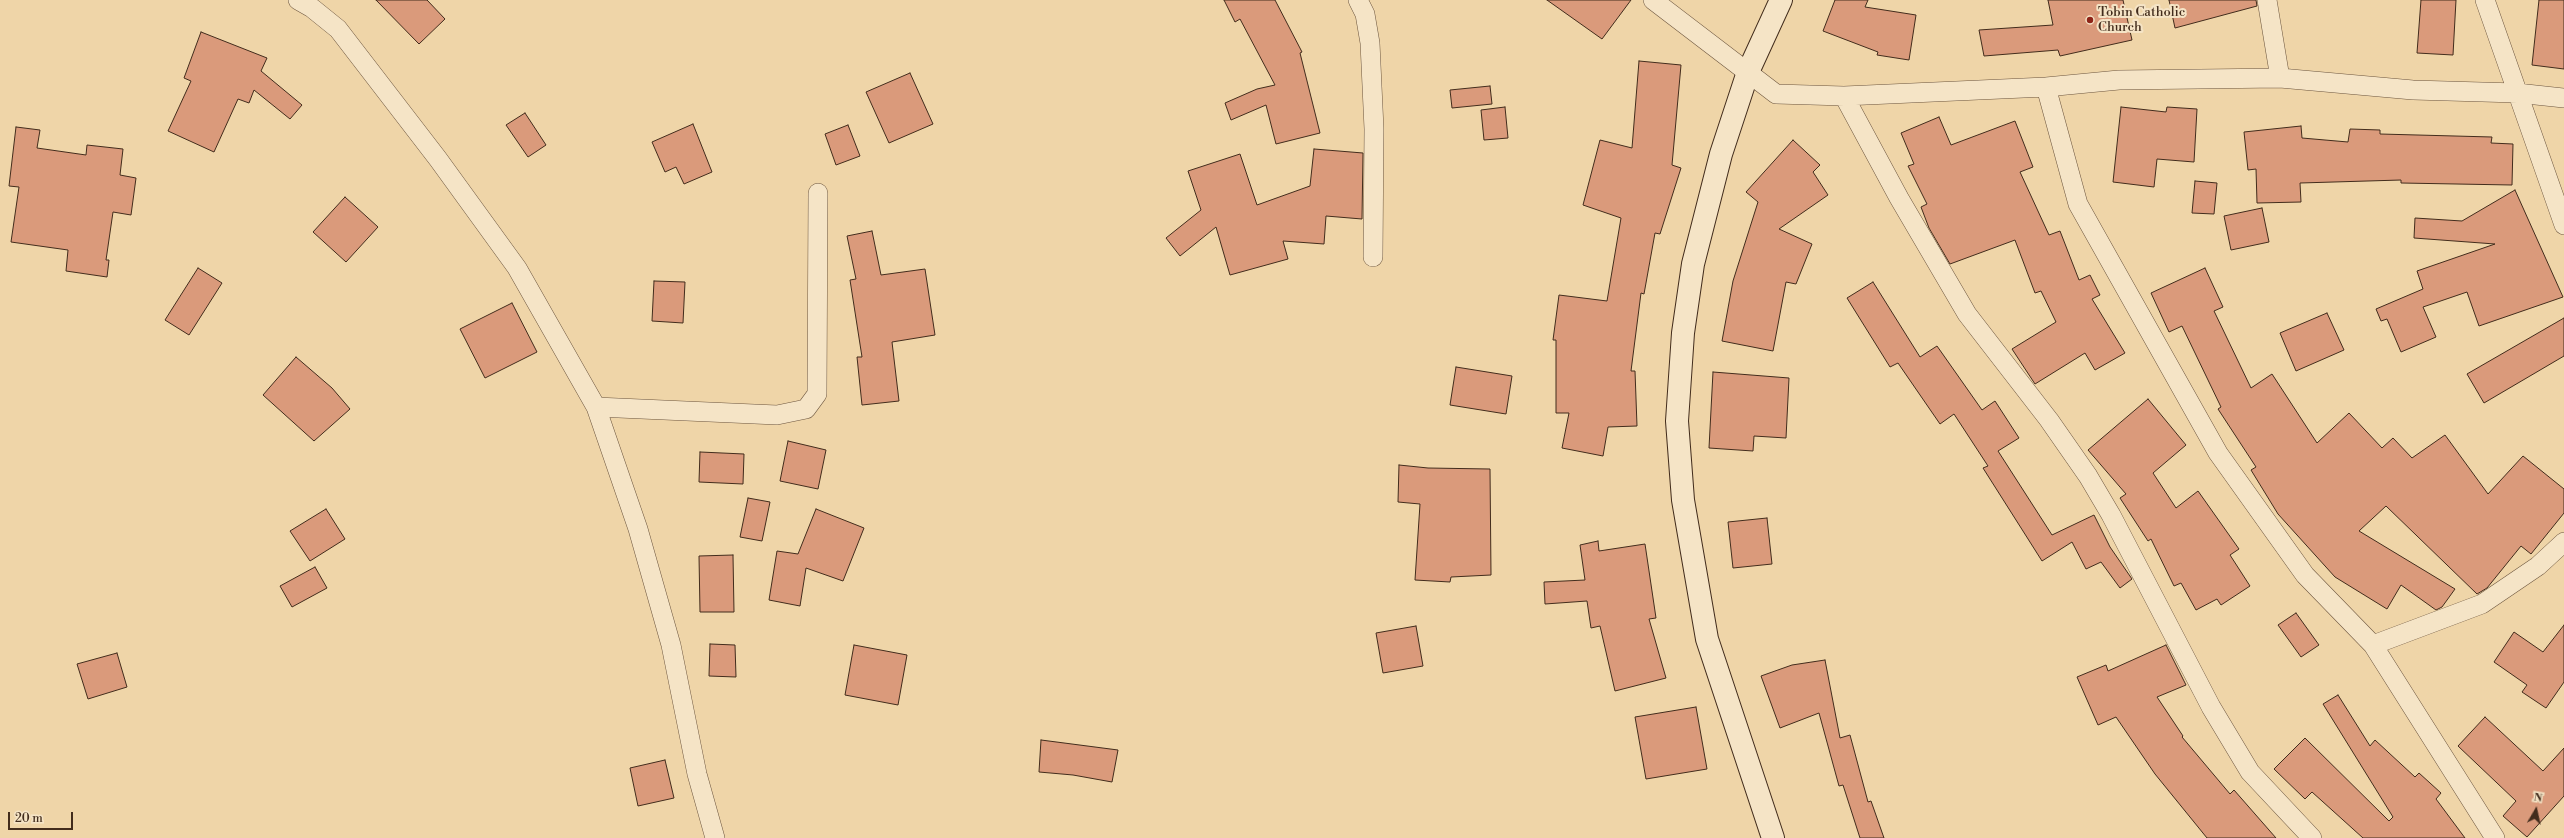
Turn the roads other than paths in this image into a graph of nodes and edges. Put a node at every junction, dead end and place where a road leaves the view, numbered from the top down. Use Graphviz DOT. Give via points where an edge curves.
graph roads {
  1 [pos="298,0"];
  2 [pos="1358,0"];
  3 [pos="1653,0"];
  4 [pos="1781,0"];
  5 [pos="2267,0"];
  6 [pos="2485,0"];
  7 [pos="1748,72"];
  8 [pos="2280,78"];
  9 [pos="2046,87"];
  10 [pos="2517,93"];
  11 [pos="1844,96"];
  12 [pos="2564,98"];
  13 [pos="818,193"];
  14 [pos="2564,225"];
  15 [pos="1373,257"];
  16 [pos="596,407"];
  17 [pos="2564,542"];
  18 [pos="2373,645"];
  19 [pos="715,838"];
  20 [pos="1773,838"];
  21 [pos="2312,838"];
  22 [pos="2496,838"];
  1 -- 16 [label="street" via="338,29 471,204 517,268"];
  2 -- 15 [label="street" via="1365,14 1370,43 1374,129"];
  3 -- 7 [label="street"];
  4 -- 7 [label="main road"];
  5 -- 8 [label="street"];
  6 -- 10 [label="street"];
  7 -- 11 [label="street" via="1776,94"];
  7 -- 20 [label="main road" via="1721,154 1693,264 1683,333 1677,421 1683,500 1707,639"];
  8 -- 9 [label="street" via="2119,80"];
  8 -- 10 [label="street" via="2413,90"];
  9 -- 11 [label="street"];
  9 -- 18 [label="street" via="2078,204 2218,453 2305,576"];
  10 -- 12 [label="street"];
  10 -- 14 [label="street"];
  11 -- 21 [label="street" via="1899,198 1967,314 2049,420 2088,476 2211,707 2250,772"];
  13 -- 16 [label="street" via="817,394 806,409 777,415"];
  16 -- 19 [label="street" via="638,529 671,645 697,774"];
  17 -- 18 [label="street" via="2538,566 2482,604"];
  18 -- 22 [label="street"];
}
